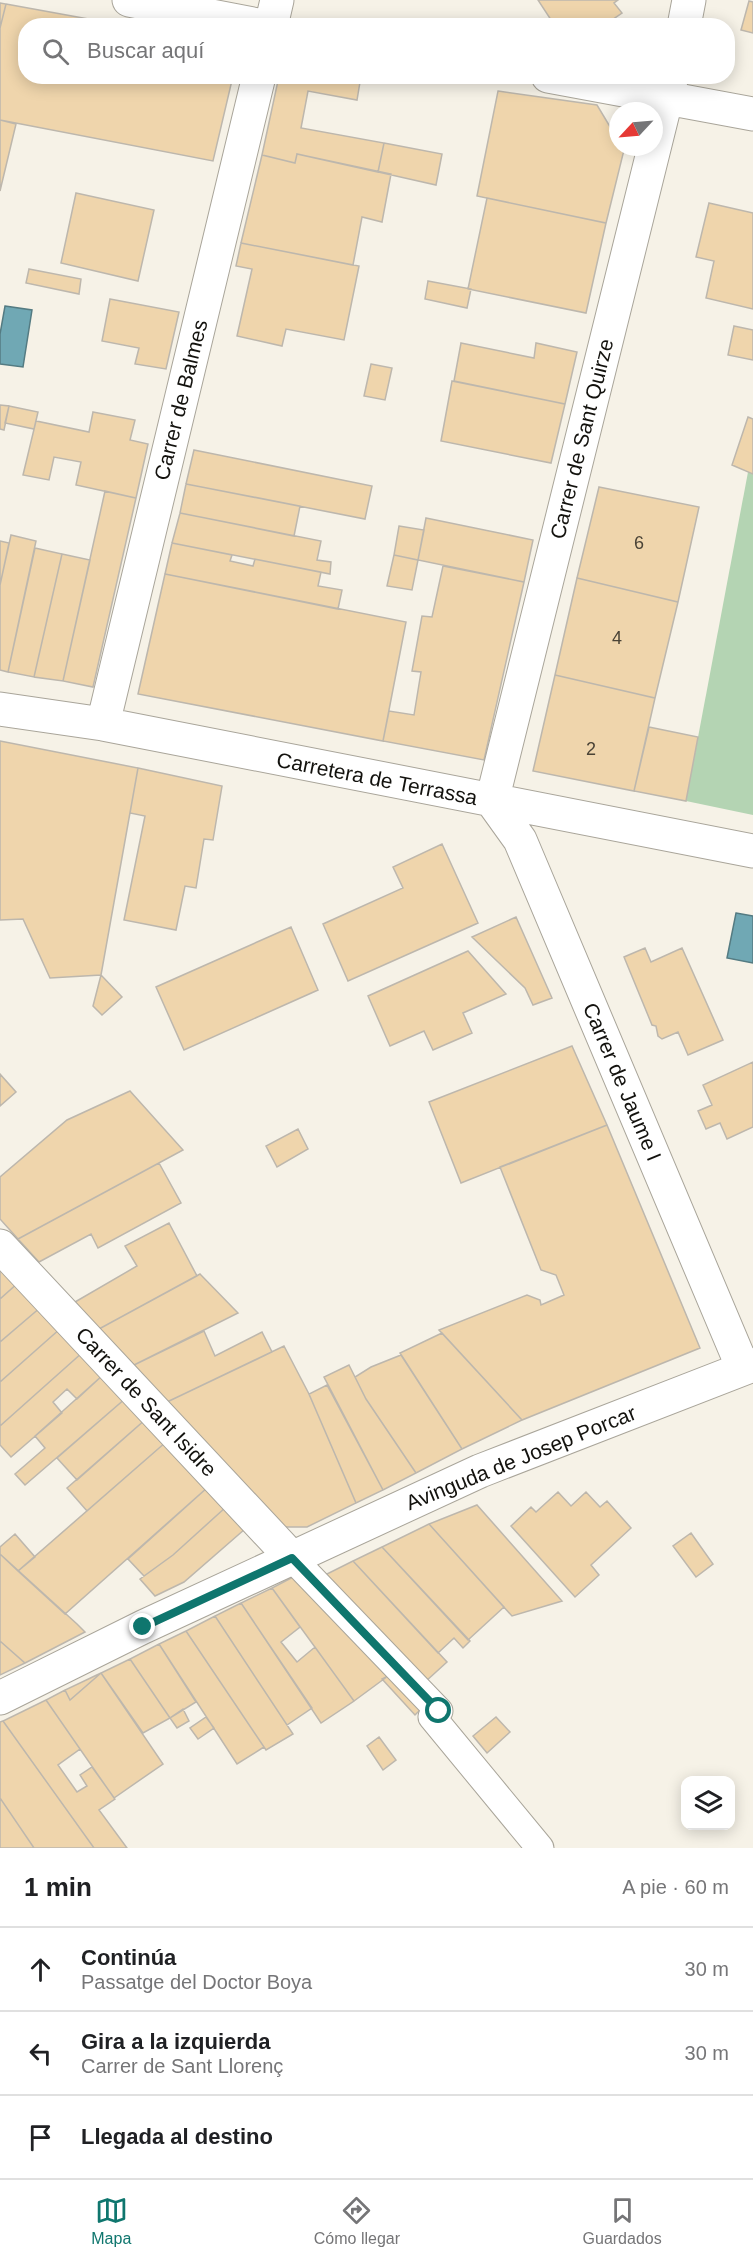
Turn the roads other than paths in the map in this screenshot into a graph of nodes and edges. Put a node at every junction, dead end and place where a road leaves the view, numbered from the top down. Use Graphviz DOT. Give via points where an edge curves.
graph roads {
  1 [pos="129,0"];
  2 [pos="277,0"];
  3 [pos="689,0"];
  4 [pos="222,18"];
  5 [pos="273,18"];
  6 [pos="686,18"];
  7 [pos="257,84"];
  8 [pos="636,84"];
  9 [pos="669,87"];
  10 [pos="753,114"];
  11 [pos="0,709"];
  12 [pos="103,724"];
  13 [pos="492,801"];
  14 [pos="753,851"];
  15 [pos="0,1246"];
  16 [pos="748,1366"];
  17 [pos="292,1558"];
  18 [pos="0,1698"];
  19 [pos="540,1848"];
  1 -- 4 [label="street"];
  2 -- 5 [label="street"];
  3 -- 6 [label="street"];
  7 -- 12 [label="street, Carrer de Balmes"];
  8 -- 9 [label="street"];
  9 -- 10 [label="street"];
  9 -- 13 [label="street, Carrer de Sant Quirze"];
  11 -- 12 [label="street, Carretera de Terrassa"];
  12 -- 13 [label="street, Carretera de Terrassa"];
  13 -- 14 [label="street, Carretera de Terrassa"];
  13 -- 16 [label="street, Carrer de Jaume I" via="520,840"];
  15 -- 17 [label="street, Carrer de Sant Isidre"];
  16 -- 17 [label="street, Avinguda de Josep Porcar" via="480,1471"];
  17 -- 18 [label="street, Avinguda de Josep Porcar"];
  17 -- 19 [label="street" via="439,1711 432,1717"];
}
